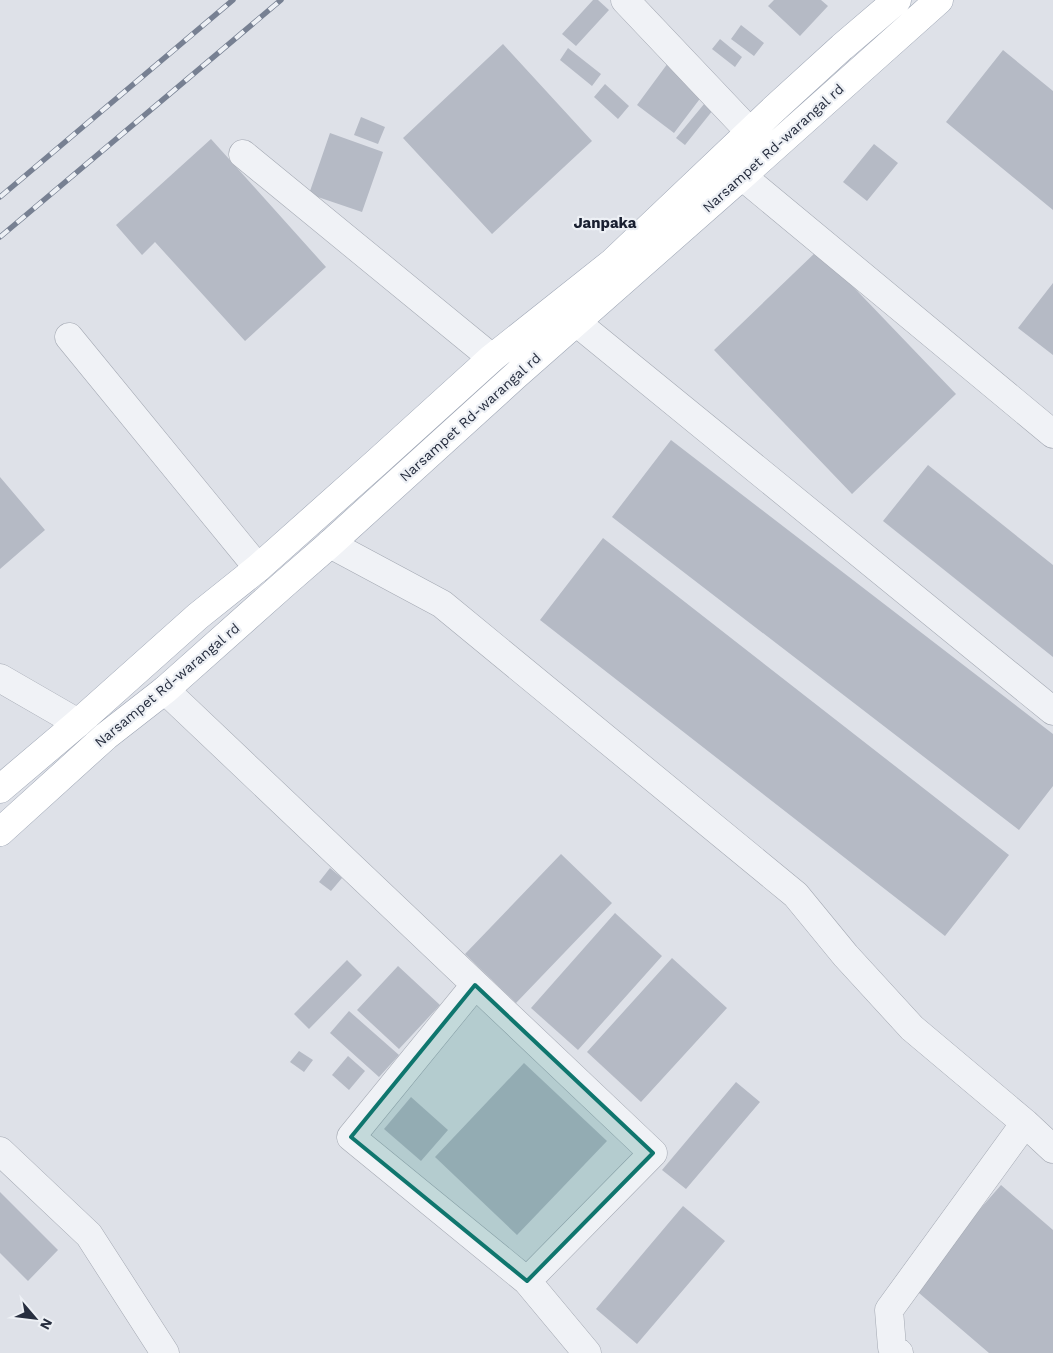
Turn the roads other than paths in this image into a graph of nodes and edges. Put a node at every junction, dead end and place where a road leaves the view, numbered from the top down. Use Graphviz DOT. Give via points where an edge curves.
graph roads {
  1 [pos="625,0"];
  2 [pos="897,0"];
  3 [pos="939,0"];
  4 [pos="750,132"];
  5 [pos="243,154"];
  6 [pos="742,176"];
  7 [pos="576,322"];
  8 [pos="69,337"];
  9 [pos="492,358"];
  10 [pos="1053,434"];
  11 [pos="330,544"];
  12 [pos="258,568"];
  13 [pos="0,678"];
  14 [pos="165,690"];
  15 [pos="1053,711"];
  16 [pos="78,723"];
  17 [pos="0,789"];
  18 [pos="0,832"];
  19 [pos="476,985"];
  20 [pos="1024,1123"];
  21 [pos="1053,1149"];
  22 [pos="0,1152"];
  23 [pos="527,1281"];
  24 [pos="165,1353"];
  25 [pos="586,1353"];
  26 [pos="899,1353"];
  1 -- 4 [label="street"];
  2 -- 4 [label="main road, Narsampet Rd-warangal rd"];
  3 -- 6 [label="main road, Narsampet Rd-warangal rd"];
  4 -- 9 [label="main road, Narsampet Rd-warangal rd" via="613,262"];
  5 -- 9 [label="street"];
  6 -- 7 [label="main road, Narsampet Rd-warangal rd"];
  6 -- 10 [label="street"];
  7 -- 11 [label="main road, Narsampet Rd-warangal rd"];
  7 -- 15 [label="street"];
  8 -- 12 [label="street"];
  9 -- 12 [label="main road, Narsampet Rd-warangal rd"];
  11 -- 14 [label="main road, Narsampet Rd-warangal rd"];
  11 -- 20 [label="street" via="442,604 796,896 912,1028"];
  12 -- 16 [label="main road, Narsampet Rd-warangal rd" via="198,616"];
  13 -- 16 [label="street"];
  14 -- 18 [label="main road, Narsampet Rd-warangal rd" via="106,736"];
  14 -- 19 [label="street"];
  16 -- 17 [label="main road, Narsampet Rd-warangal rd"];
  19 -- 23 [label="street" via="653,1153"];
  19 -- 23 [label="street" via="351,1137"];
  20 -- 21 [label="street"];
  20 -- 26 [label="street" via="889,1310 892,1347"];
  22 -- 24 [label="street" via="89,1235"];
  23 -- 25 [label="street"];
}
